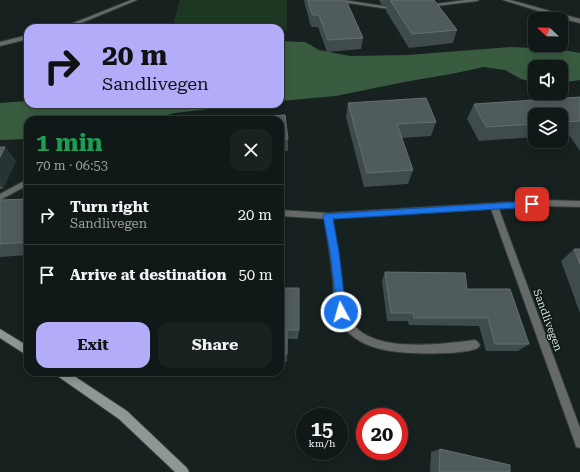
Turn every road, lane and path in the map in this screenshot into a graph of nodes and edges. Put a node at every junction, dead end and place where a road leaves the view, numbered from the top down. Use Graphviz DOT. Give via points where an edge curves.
graph roads {
  1 [pos="136,0"];
  2 [pos="334,0"];
  3 [pos="477,0"];
  4 [pos="505,0"];
  5 [pos="424,6"];
  6 [pos="401,9"];
  7 [pos="580,21"];
  8 [pos="74,24"];
  9 [pos="24,38"];
  10 [pos="0,44"];
  11 [pos="24,184"];
  12 [pos="0,197"];
  13 [pos="580,204"];
  14 [pos="494,206"];
  15 [pos="284,214"];
  16 [pos="328,216"];
  17 [pos="0,333"];
  18 [pos="475,345"];
  19 [pos="24,348"];
  20 [pos="65,376"];
  21 [pos="580,443"];
  22 [pos="182,472"];
  1 -- 8 [label="street"];
  2 -- 6 [label="street"];
  3 -- 5 [label="street"];
  4 -- 7 [label="street"];
  9 -- 10 [label="street"];
  11 -- 12 [label="street"];
  13 -- 14 [label="street"];
  14 -- 16 [label="street"];
  14 -- 21 [label="street, Sandlivegen"];
  15 -- 16 [label="street"];
  16 -- 18 [label="street" via="341,312 349,328 363,339 384,348 427,349"];
  17 -- 19 [label="main road"];
  20 -- 22 [label="main road" via="123,415"];
}
